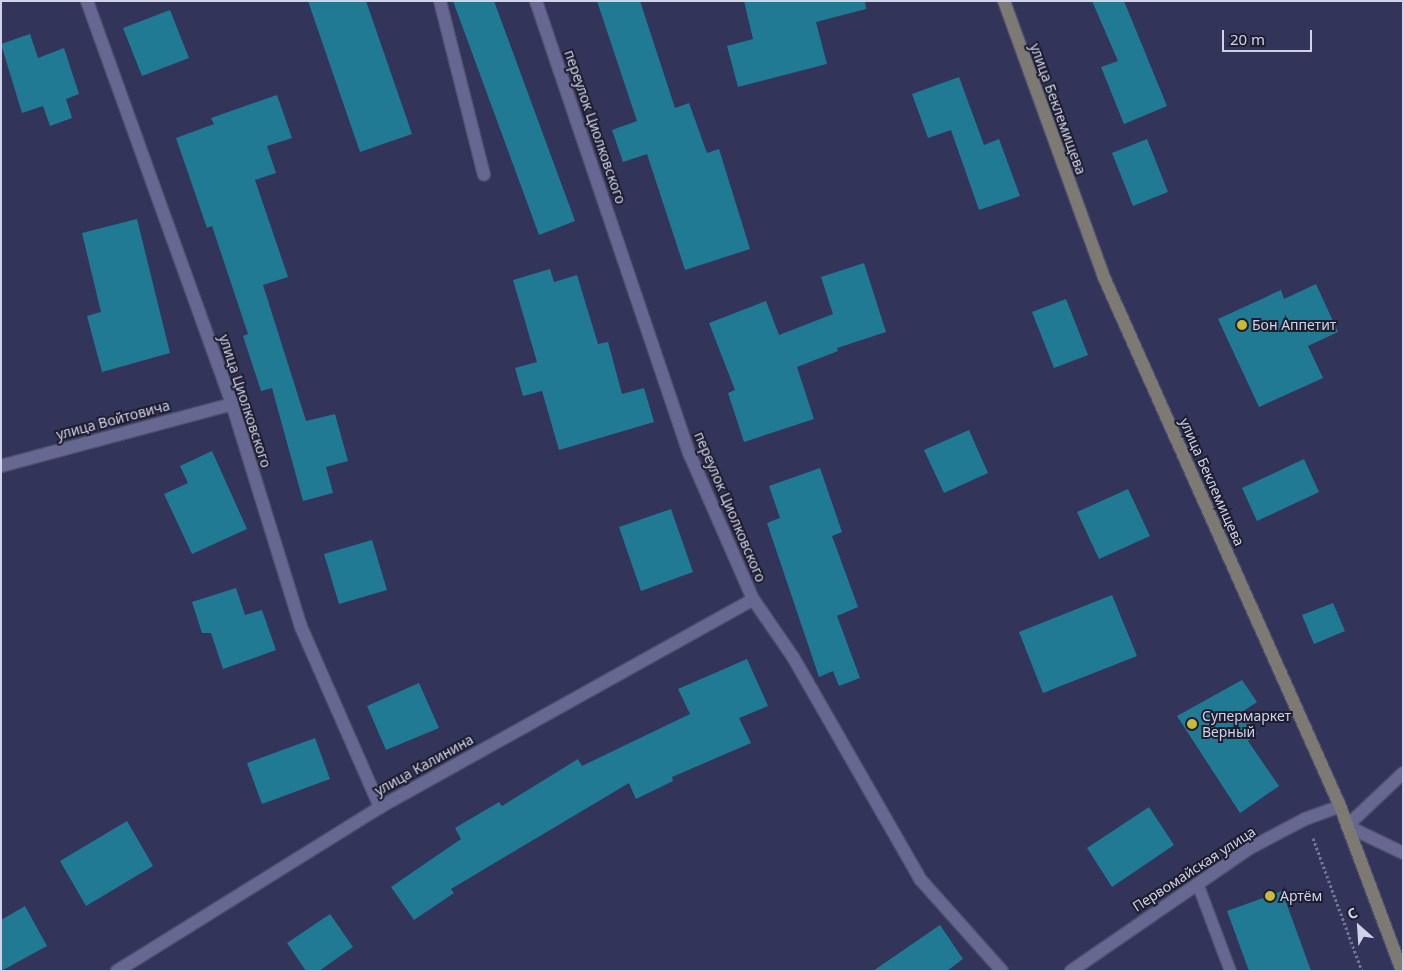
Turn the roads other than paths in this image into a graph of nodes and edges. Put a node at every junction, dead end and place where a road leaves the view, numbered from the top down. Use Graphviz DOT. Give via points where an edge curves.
graph roads {
  1 [pos="87,1"];
  2 [pos="440,1"];
  3 [pos="536,1"];
  4 [pos="1004,1"];
  5 [pos="484,175"];
  6 [pos="232,404"];
  7 [pos="1,466"];
  8 [pos="753,599"];
  9 [pos="1403,773"];
  10 [pos="1340,806"];
  11 [pos="380,807"];
  12 [pos="1347,826"];
  13 [pos="1403,853"];
  14 [pos="1197,883"];
  15 [pos="117,971"];
  16 [pos="1002,971"];
  17 [pos="1071,971"];
  18 [pos="1230,971"];
  19 [pos="1402,971"];
  1 -- 6 [label="street, улица Циолковского"];
  2 -- 5 [label="street"];
  3 -- 8 [label="street, переулок Циолковского" via="690,455"];
  4 -- 10 [label="main road, улица Беклемищева" via="1102,275"];
  6 -- 7 [label="street, улица Войтовича"];
  6 -- 11 [label="street, улица Циолковского" via="301,627"];
  8 -- 11 [label="street, улица Калинина"];
  8 -- 16 [label="street, переулок Циолковского" via="793,657 920,879"];
  9 -- 12 [label="street"];
  10 -- 12 [label="main road, улица Беклемищева"];
  10 -- 14 [label="street, Первомайская улица" via="1305,819 1250,848"];
  11 -- 15 [label="street, улица Калинина"];
  12 -- 13 [label="street"];
  12 -- 19 [label="main road, улица Беклемищева"];
  14 -- 17 [label="street, Первомайская улица"];
  14 -- 18 [label="lane"];
}
